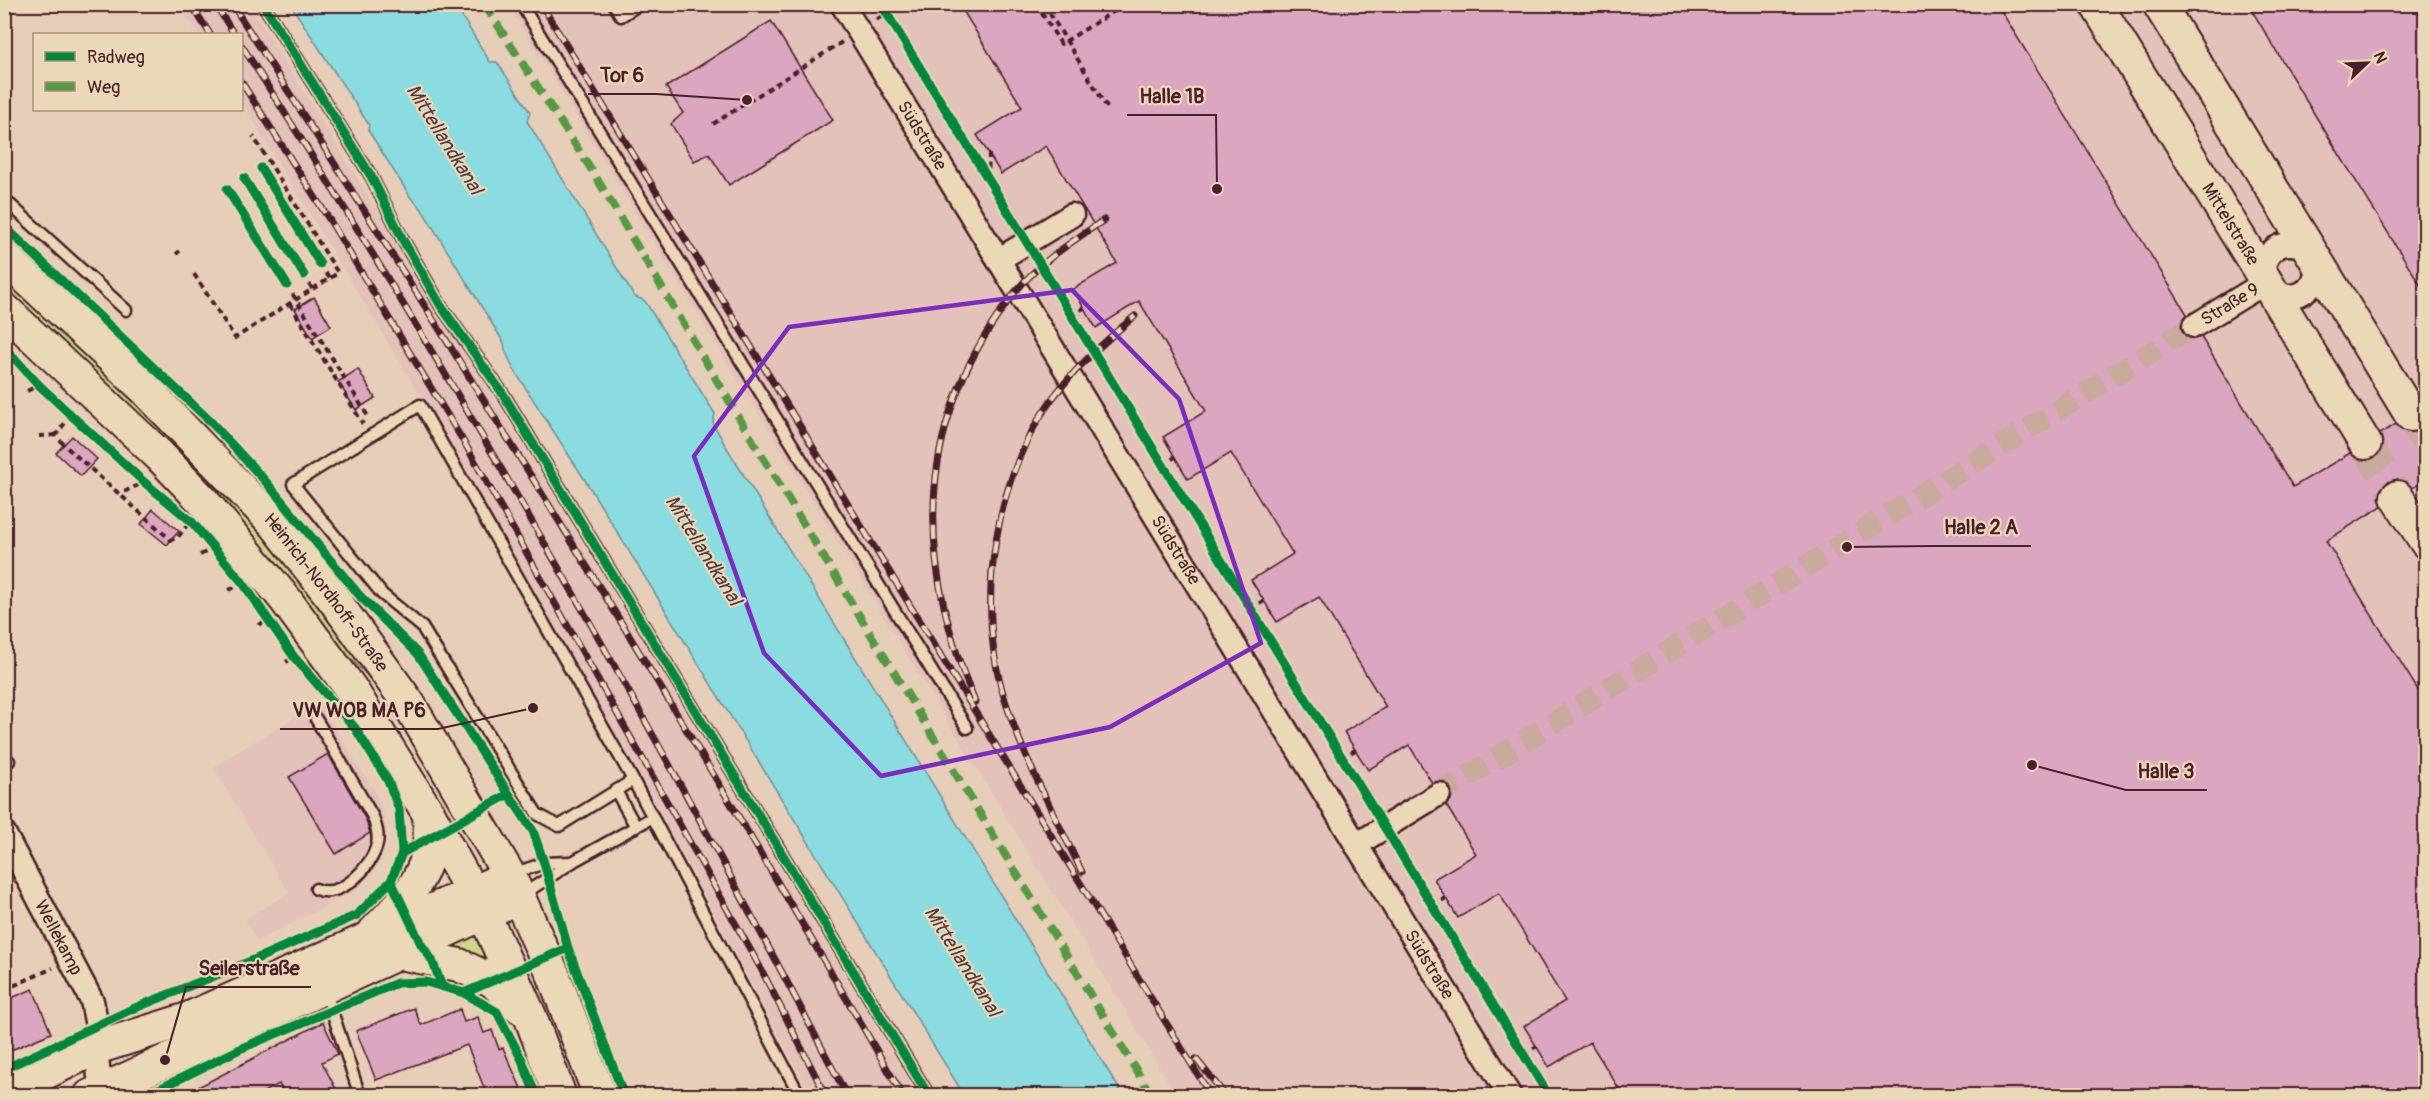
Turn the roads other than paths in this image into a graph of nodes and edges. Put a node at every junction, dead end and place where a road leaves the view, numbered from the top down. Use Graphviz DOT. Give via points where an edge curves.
graph roads {
  1 [pos="263,4"];
  2 [pos="521,4"];
  3 [pos="614,4"];
  4 [pos="640,4"];
  5 [pos="842,4"];
  6 [pos="2096,4"];
  7 [pos="2159,4"];
  8 [pos="4,199"];
  9 [pos="1072,215"];
  10 [pos="2313,256"];
  11 [pos="4,257"];
  12 [pos="998,260"];
  13 [pos="2266,282"];
  14 [pos="4,309"];
  15 [pos="126,310"];
  16 [pos="2194,326"];
  17 [pos="2410,415"];
  18 [pos="2365,443"];
  19 [pos="2397,497"];
  20 [pos="2426,542"];
  21 [pos="316,719"];
  22 [pos="967,728"];
  23 [pos="633,780"];
  24 [pos="616,791"];
  25 [pos="1439,794"];
  26 [pos="429,814"];
  27 [pos="653,817"];
  28 [pos="636,827"];
  29 [pos="4,833"];
  30 [pos="1356,844"];
  31 [pos="574,861"];
  32 [pos="514,886"];
  33 [pos="316,889"];
  34 [pos="479,903"];
  35 [pos="366,940"];
  36 [pos="400,953"];
  37 [pos="324,987"];
  38 [pos="530,1016"];
  39 [pos="96,1048"];
  40 [pos="4,1093"];
  41 [pos="97,1094"];
  42 [pos="360,1095"];
  43 [pos="560,1095"];
  44 [pos="600,1095"];
  45 [pos="800,1095"];
  46 [pos="929,1095"];
  47 [pos="1510,1095"];
  1 -- 46 [label="lane" via="371,176 441,306 503,394"];
  2 -- 22 [label="lane"];
  3 -- 4 [label="lane" via="621,16"];
  5 -- 12 [label="street, Südstraße"];
  6 -- 13 [label="street, Mittelstraße"];
  7 -- 10 [label="street"];
  8 -- 15 [label="lane"];
  9 -- 12 [label="street"];
  10 -- 13 [label="street" via="2293,243 2277,246 2264,263"];
  10 -- 13 [label="street" via="2315,277 2301,294 2282,295"];
  10 -- 17 [label="street"];
  11 -- 32 [label="street, Heinrich-Nordhoff-Straße" via="143,387 275,525 409,704"];
  12 -- 30 [label="street, Südstraße"];
  13 -- 16 [label="street, Straße 9"];
  13 -- 18 [label="street, Mittelstraße"];
  14 -- 26 [label="street, Heinrich-Nordhoff-Straße" via="202,500 275,587 351,689"];
  19 -- 20 [label="street"];
  21 -- 33 [label="lane" via="373,817 378,842 368,864 352,880 333,891 324,893"];
  23 -- 24 [label="lane"];
  23 -- 24 [label="lane" via="420,405 293,484 382,594 422,627 537,814 559,826"];
  23 -- 27 [label="lane"];
  24 -- 28 [label="lane"];
  25 -- 30 [label="street"];
  26 -- 34 [label="street, Heinrich-Nordhoff-Straße"];
  26 -- 35 [label="street" via="425,865 402,904"];
  27 -- 28 [label="lane"];
  27 -- 45 [label="lane"];
  28 -- 31 [label="lane"];
  29 -- 39 [label="street, Wellekamp" via="92,1001"];
  30 -- 47 [label="street, Südstraße"];
  31 -- 32 [label="lane"];
  31 -- 32 [label="lane" via="544,863"];
  32 -- 34 [label="street"];
  32 -- 44 [label="street, Heinrich-Nordhoff-Straße" via="554,974"];
  34 -- 35 [label="street"];
  34 -- 36 [label="street"];
  34 -- 38 [label="street, Heinrich-Nordhoff-Straße"];
  35 -- 39 [label="street" via="184,1020"];
  36 -- 37 [label="street"];
  36 -- 38 [label="street" via="459,965 493,981"];
  37 -- 41 [label="street"];
  37 -- 42 [label="lane"];
  38 -- 43 [label="street, Heinrich-Nordhoff-Straße"];
  39 -- 40 [label="street"];
  39 -- 41 [label="street, Wellekamp"];
}
